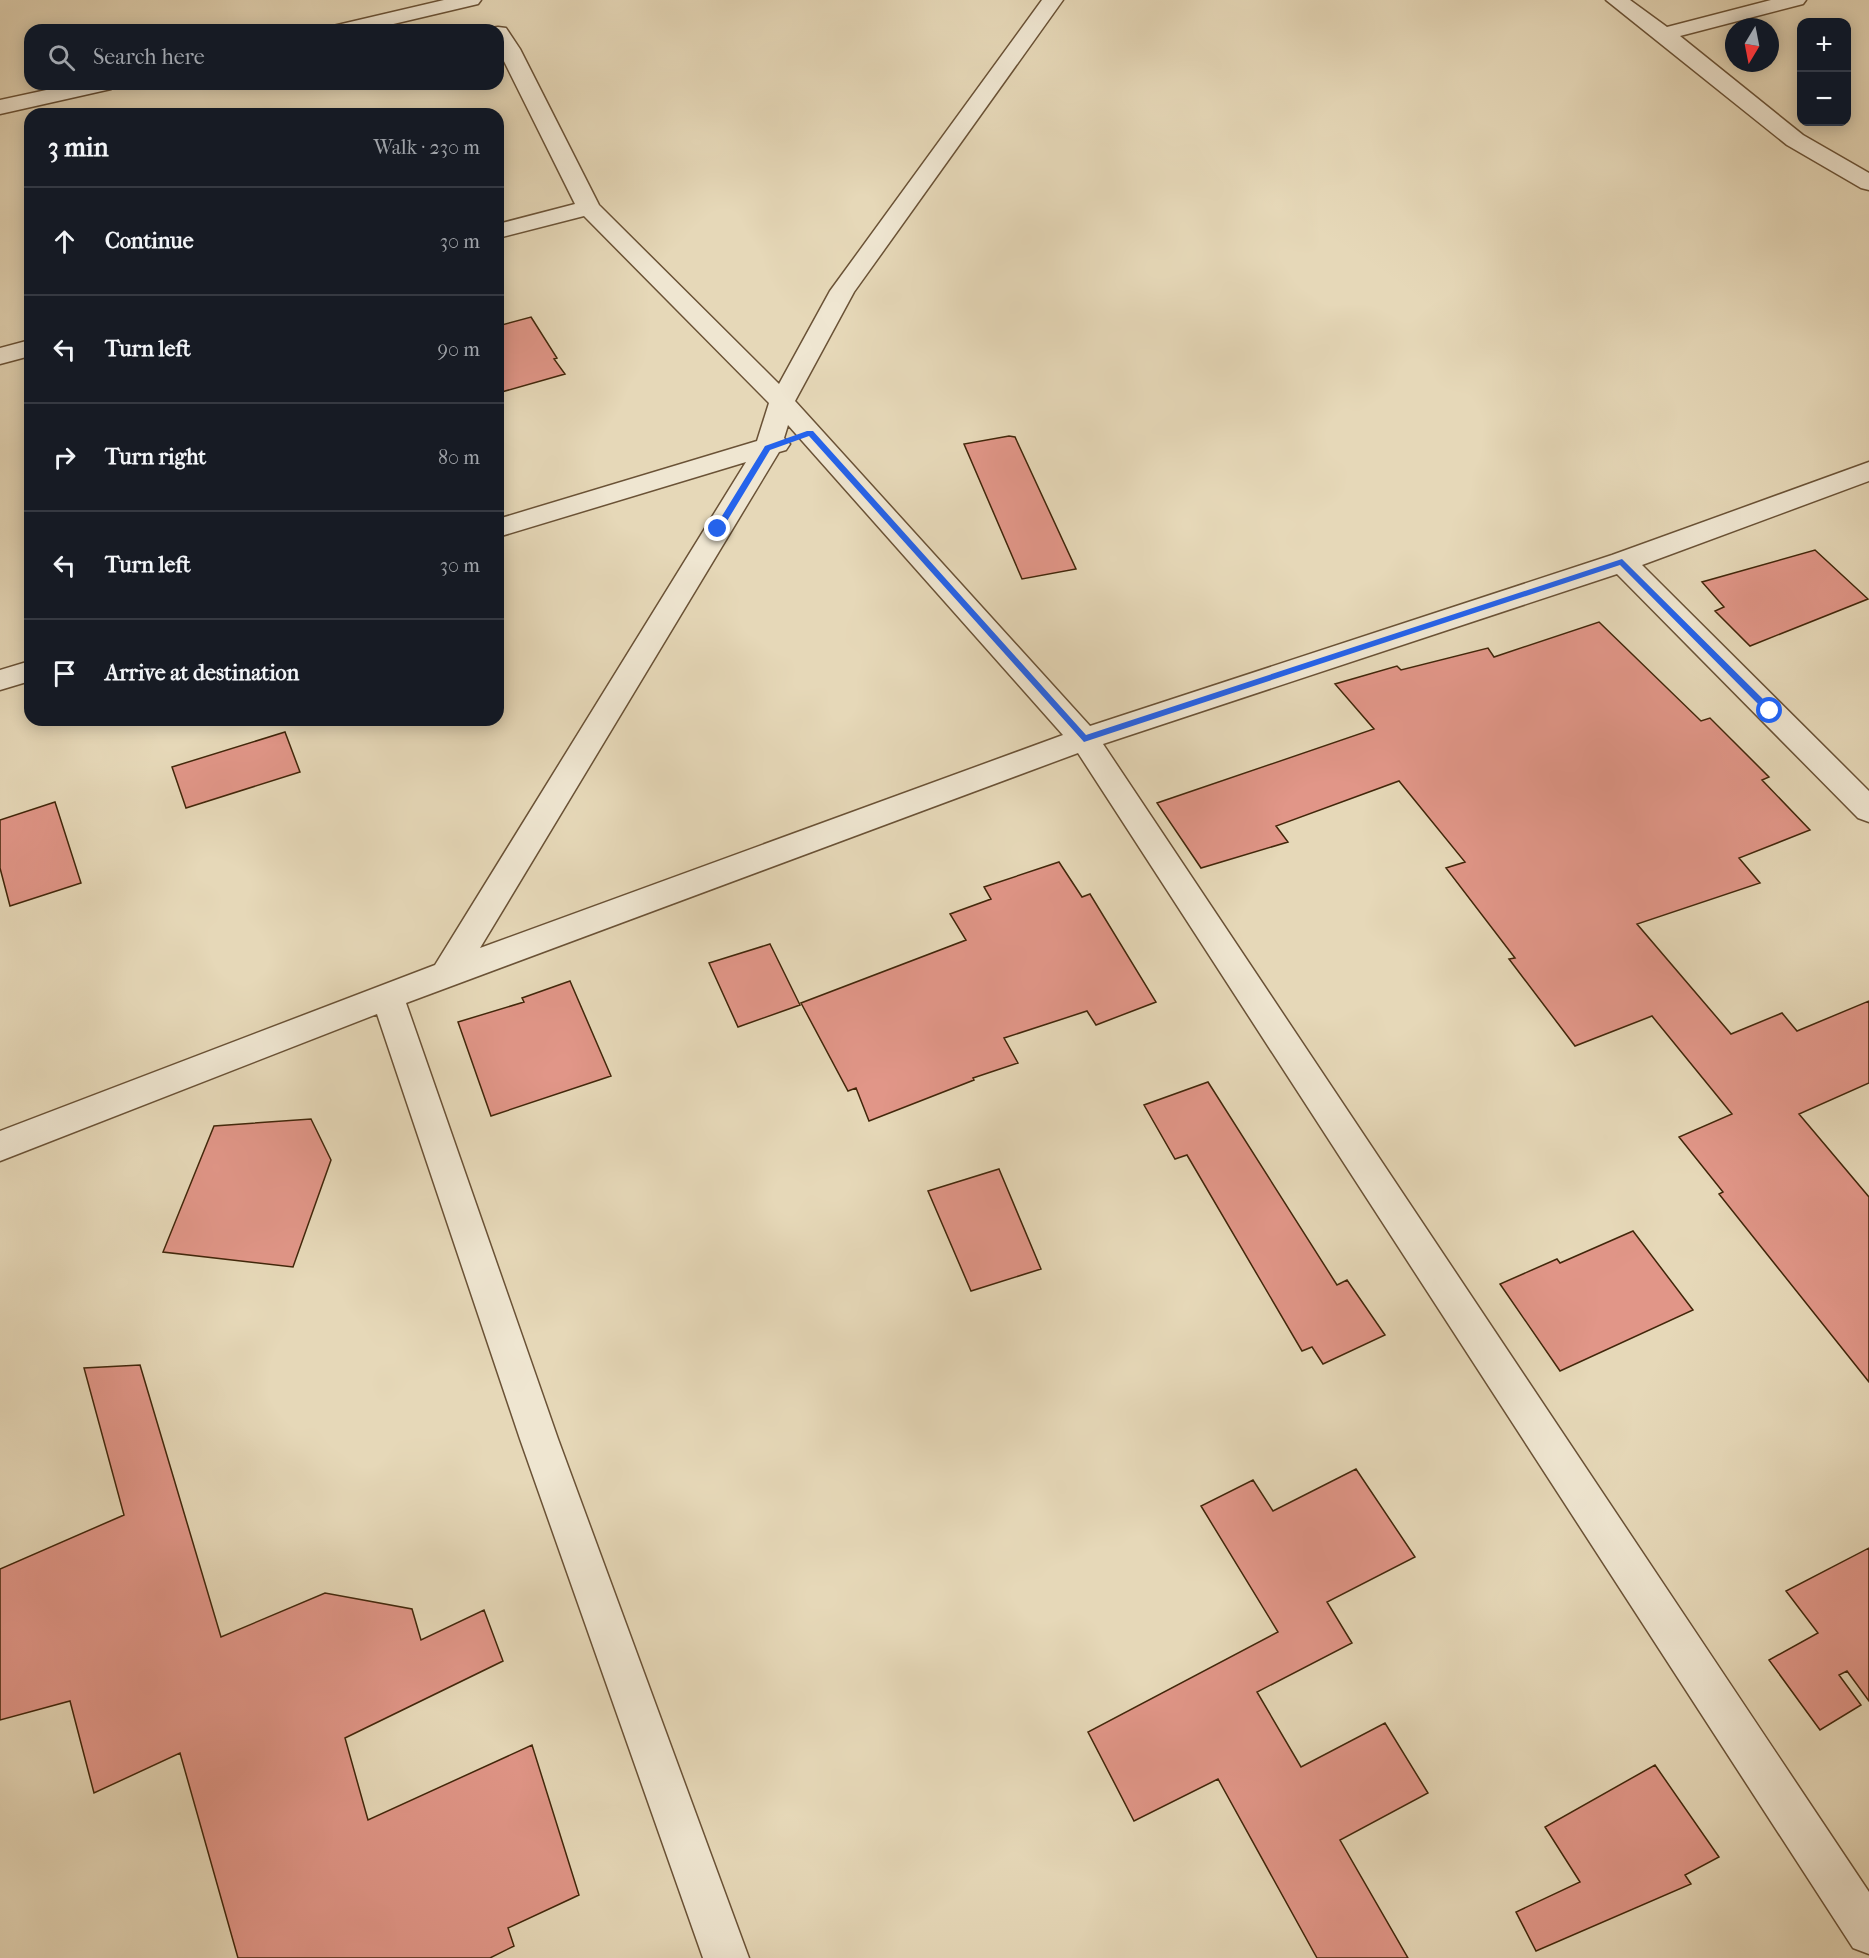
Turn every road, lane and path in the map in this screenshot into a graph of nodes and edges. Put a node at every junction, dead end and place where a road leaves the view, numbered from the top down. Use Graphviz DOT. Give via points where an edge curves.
graph roads {
  1 [pos="471,0"];
  2 [pos="476,0"];
  3 [pos="1053,0"];
  4 [pos="1616,0"];
  5 [pos="1796,0"];
  6 [pos="366,24"];
  7 [pos="492,24"];
  8 [pos="1664,34"];
  9 [pos="504,42"];
  10 [pos="77,90"];
  11 [pos="0,108"];
  12 [pos="1869,183"];
  13 [pos="589,208"];
  14 [pos="504,229"];
  15 [pos="24,350"];
  16 [pos="0,356"];
  17 [pos="782,402"];
  18 [pos="810,433"];
  19 [pos="768,448"];
  20 [pos="1869,471"];
  21 [pos="504,526"];
  22 [pos="1622,562"];
  23 [pos="24,673"];
  24 [pos="0,680"];
  25 [pos="1084,739"];
  26 [pos="1869,810"];
  27 [pos="447,974"];
  28 [pos="387,996"];
  29 [pos="0,1146"];
  30 [pos="1869,1932"];
  31 [pos="726,1958"];
  1 -- 6 [label="street"];
  2 -- 7 [label="street"];
  3 -- 17 [label="street" via="842,291"];
  4 -- 8 [label="street"];
  5 -- 8 [label="street"];
  8 -- 12 [label="street" via="1795,140"];
  9 -- 13 [label="street"];
  10 -- 11 [label="street"];
  13 -- 14 [label="street"];
  13 -- 17 [label="street"];
  15 -- 16 [label="street"];
  17 -- 18 [label="street"];
  17 -- 19 [label="street"];
  18 -- 19 [label="street"];
  18 -- 25 [label="street"];
  19 -- 21 [label="street"];
  19 -- 27 [label="street"];
  20 -- 22 [label="street"];
  22 -- 25 [label="street"];
  22 -- 26 [label="street"];
  23 -- 24 [label="street"];
  25 -- 27 [label="street"];
  25 -- 30 [label="street"];
  27 -- 28 [label="street"];
  28 -- 29 [label="street"];
  28 -- 31 [label="street" via="539,1439"];
}
